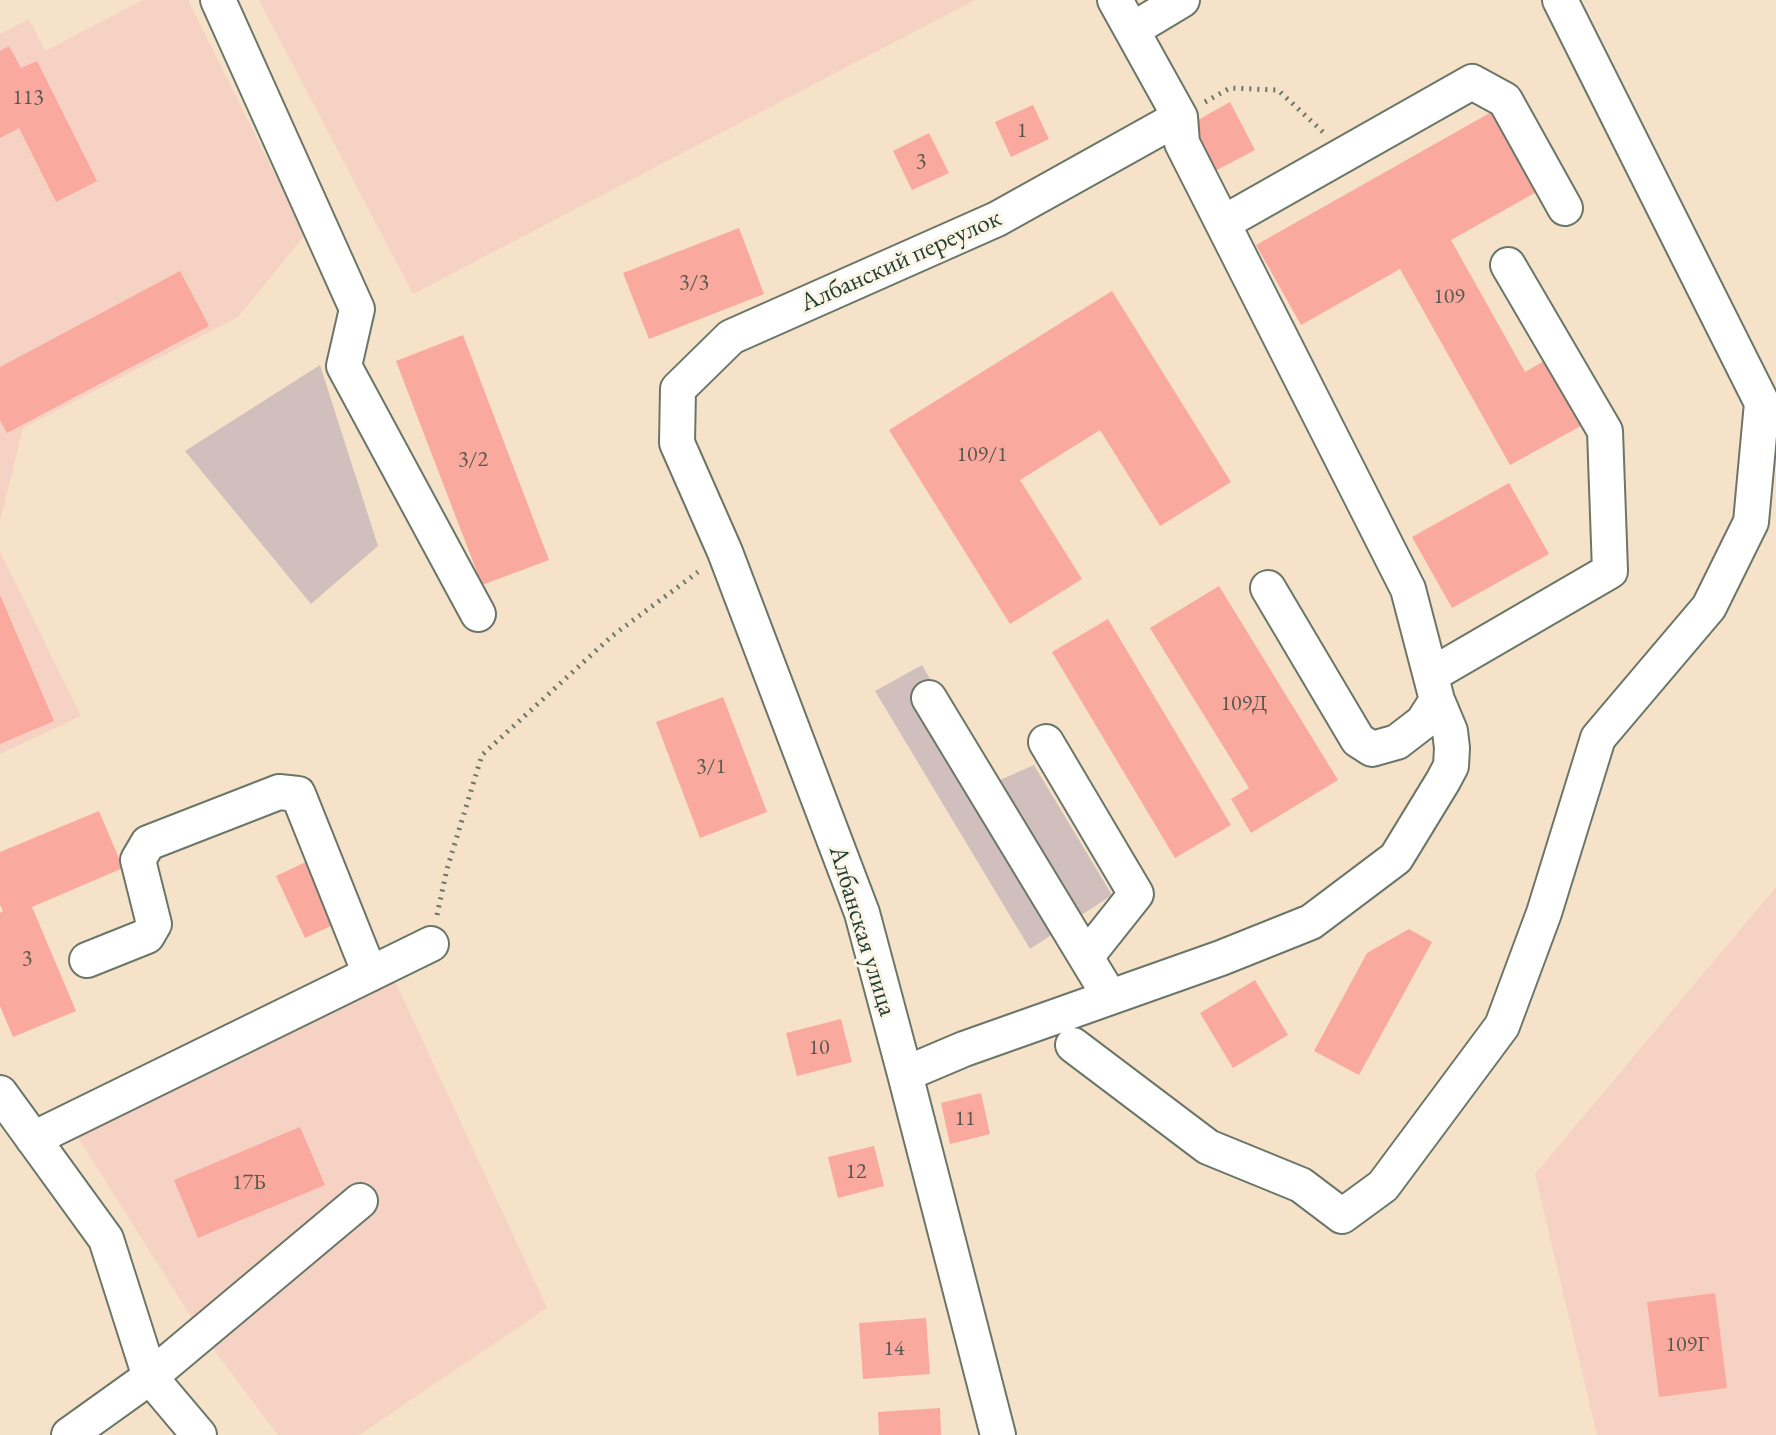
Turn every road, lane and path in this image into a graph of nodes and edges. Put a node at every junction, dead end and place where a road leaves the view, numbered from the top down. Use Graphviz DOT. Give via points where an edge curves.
graph roads {
  1 [pos="218,0"];
  2 [pos="1115,0"];
  3 [pos="1182,0"];
  4 [pos="1560,0"];
  5 [pos="1132,30"];
  6 [pos="1180,117"];
  7 [pos="1346,153"];
  8 [pos="1565,208"];
  9 [pos="1223,223"];
  10 [pos="1508,265"];
  11 [pos="677,443"];
  12 [pos="725,552"];
  13 [pos="1268,588"];
  14 [pos="478,614"];
  15 [pos="1434,688"];
  16 [pos="929,698"];
  17 [pos="1046,742"];
  18 [pos="431,944"];
  19 [pos="1086,957"];
  20 [pos="87,960"];
  21 [pos="370,974"];
  22 [pos="1110,997"];
  23 [pos="1073,1045"];
  24 [pos="905,1074"];
  25 [pos="0,1093"];
  26 [pos="33,1139"];
  27 [pos="360,1201"];
  28 [pos="150,1377"];
  29 [pos="69,1435"];
  30 [pos="199,1435"];
  31 [pos="998,1435"];
  1 -- 14 [label="street" via="357,309 344,366"];
  2 -- 5 [label="street"];
  3 -- 5 [label="street"];
  4 -- 23 [label="street" via="1762,403 1751,522 1709,607 1598,738 1544,913 1502,1026 1383,1186 1342,1216 1301,1185 1208,1147"];
  5 -- 6 [label="street"];
  6 -- 7 [label="path" via="1230,88 1278,90"];
  6 -- 9 [label="street" via="1182,143"];
  6 -- 11 [label="street, Албанский переулок" via="997,219 731,337 678,389"];
  7 -- 8 [label="street" via="1472,82 1505,100"];
  7 -- 9 [label="street"];
  9 -- 15 [label="street" via="1408,589"];
  10 -- 15 [label="street" via="1605,431 1610,571"];
  11 -- 12 [label="street, Албанская улица"];
  12 -- 18 [label="path" via="612,636 482,755 447,869"];
  12 -- 24 [label="street, Албанская улица" via="862,913"];
  13 -- 15 [label="street" via="1358,740 1372,749 1397,742 1423,722"];
  15 -- 22 [label="street" via="1450,731 1451,766 1396,858 1311,922"];
  16 -- 19 [label="street"];
  17 -- 19 [label="street" via="1136,894"];
  18 -- 21 [label="street"];
  19 -- 22 [label="street"];
  20 -- 21 [label="street" via="147,936 154,924 138,860 148,843 279,792 298,794"];
  21 -- 26 [label="street"];
  22 -- 24 [label="street"];
  24 -- 31 [label="street, Албанская улица"];
  25 -- 26 [label="street"];
  26 -- 28 [label="street" via="106,1239"];
  27 -- 28 [label="street"];
  28 -- 29 [label="street"];
  28 -- 30 [label="street"];
}
